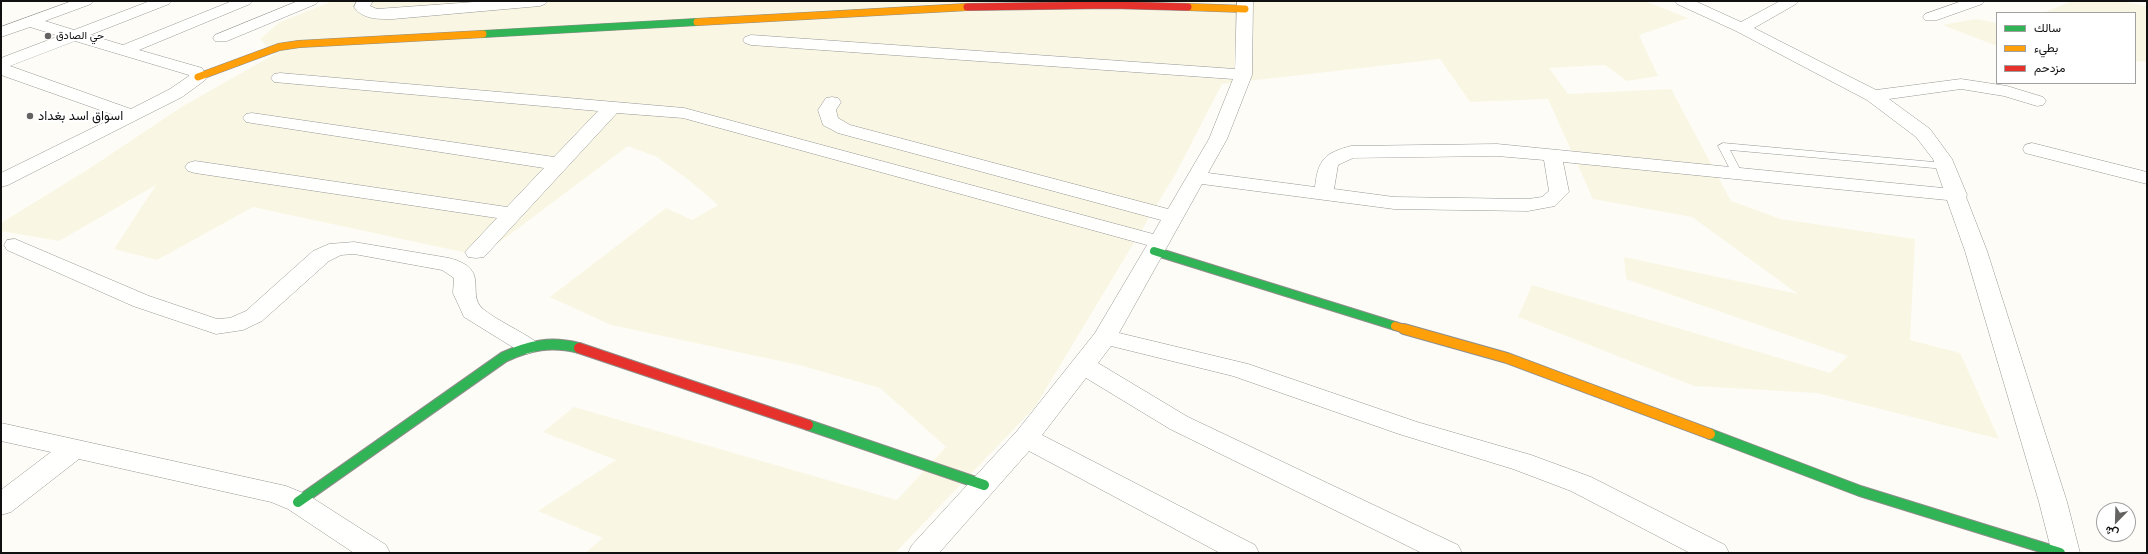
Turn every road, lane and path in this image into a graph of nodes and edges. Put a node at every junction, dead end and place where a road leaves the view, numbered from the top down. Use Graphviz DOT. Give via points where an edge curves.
graph roads {
  1 [pos="86,1"];
  2 [pos="164,1"];
  3 [pos="245,1"];
  4 [pos="312,1"];
  5 [pos="365,1"];
  6 [pos="540,1"];
  7 [pos="1682,1"];
  8 [pos="1791,1"];
  9 [pos="1976,1"];
  10 [pos="1245,5"];
  11 [pos="1931,17"];
  12 [pos="30,22"];
  13 [pos="1742,28"];
  14 [pos="1,32"];
  15 [pos="75,35"];
  16 [pos="221,38"];
  17 [pos="751,40"];
  18 [pos="124,50"];
  19 [pos="1,64"];
  20 [pos="1,69"];
  21 [pos="1243,75"];
  22 [pos="198,77"];
  23 [pos="280,78"];
  24 [pos="1873,96"];
  25 [pos="2037,101"];
  26 [pos="832,102"];
  27 [pos="613,106"];
  28 [pos="132,115"];
  29 [pos="252,118"];
  30 [pos="2032,149"];
  31 [pos="1552,154"];
  32 [pos="559,164"];
  33 [pos="1945,166"];
  34 [pos="195,167"];
  35 [pos="1737,173"];
  36 [pos="1196,177"];
  37 [pos="2147,178"];
  38 [pos="1,181"];
  39 [pos="1324,193"];
  40 [pos="1957,195"];
  41 [pos="512,214"];
  42 [pos="1174,217"];
  43 [pos="15,245"];
  44 [pos="1157,246"];
  45 [pos="476,252"];
  46 [pos="1105,337"];
  47 [pos="527,346"];
  48 [pos="1083,365"];
  49 [pos="2,433"];
  50 [pos="1026,438"];
  51 [pos="74,449"];
  52 [pos="984,485"];
  53 [pos="298,502"];
  54 [pos="1,505"];
  55 [pos="376,553"];
  56 [pos="922,553"];
  57 [pos="1245,553"];
  58 [pos="1448,553"];
  59 [pos="1715,553"];
  60 [pos="2060,553"];
  61 [pos="2066,553"];
  1 -- 12 [label="street"];
  2 -- 15 [label="street"];
  3 -- 18 [label="street"];
  4 -- 16 [label="street"];
  5 -- 6 [label="street" via="362,7 367,12 393,14"];
  7 -- 13 [label="street"];
  8 -- 13 [label="street"];
  9 -- 11 [label="street"];
  10 -- 21 [label="street"];
  10 -- 22 [label="street" via="988,6 299,44 279,47"];
  12 -- 14 [label="street"];
  12 -- 15 [label="street"];
  13 -- 24 [label="street"];
  15 -- 18 [label="street"];
  15 -- 19 [label="street"];
  17 -- 21 [label="street"];
  18 -- 22 [label="street" via="196,72"];
  20 -- 28 [label="street"];
  21 -- 36 [label="street" via="1218,139"];
  22 -- 28 [label="street" via="176,93"];
  23 -- 27 [label="street"];
  24 -- 25 [label="street" via="1961,84 2007,91"];
  24 -- 33 [label="street" via="1923,133"];
  26 -- 42 [label="street" via="827,110 829,121 844,129"];
  27 -- 32 [label="street"];
  27 -- 44 [label="street" via="684,113"];
  28 -- 38 [label="street"];
  29 -- 32 [label="street"];
  30 -- 37 [label="street"];
  31 -- 35 [label="street"];
  31 -- 39 [label="street" via="1498,150 1351,152 1335,157 1327,164"];
  31 -- 39 [label="street" via="1559,192 1548,202 1528,206 1394,203"];
  32 -- 41 [label="street"];
  33 -- 35 [label="lane" via="1723,146"];
  33 -- 40 [label="street"];
  34 -- 41 [label="street"];
  35 -- 40 [label="street"];
  36 -- 39 [label="street"];
  36 -- 42 [label="street"];
  40 -- 61 [label="street" via="2048,487"];
  41 -- 45 [label="street"];
  42 -- 44 [label="street"];
  43 -- 47 [label="street" via="141,301 216,327 235,325 254,316 321,256 337,249 354,248 449,265 465,276 464,293 472,312"];
  44 -- 46 [label="street"];
  44 -- 60 [label="street" via="1378,321 1507,358 1860,491"];
  46 -- 48 [label="street"];
  46 -- 59 [label="street" via="1239,370 1408,428 1522,462 1581,484"];
  47 -- 52 [label="street" via="558,342 589,351"];
  47 -- 53 [label="street" via="504,357"];
  48 -- 50 [label="street"];
  48 -- 58 [label="street" via="1179,423"];
  49 -- 51 [label="street"];
  50 -- 52 [label="street"];
  50 -- 57 [label="street"];
  51 -- 53 [label="street" via="276,493"];
  51 -- 54 [label="street"];
  52 -- 56 [label="street"];
  53 -- 55 [label="street"];
}
